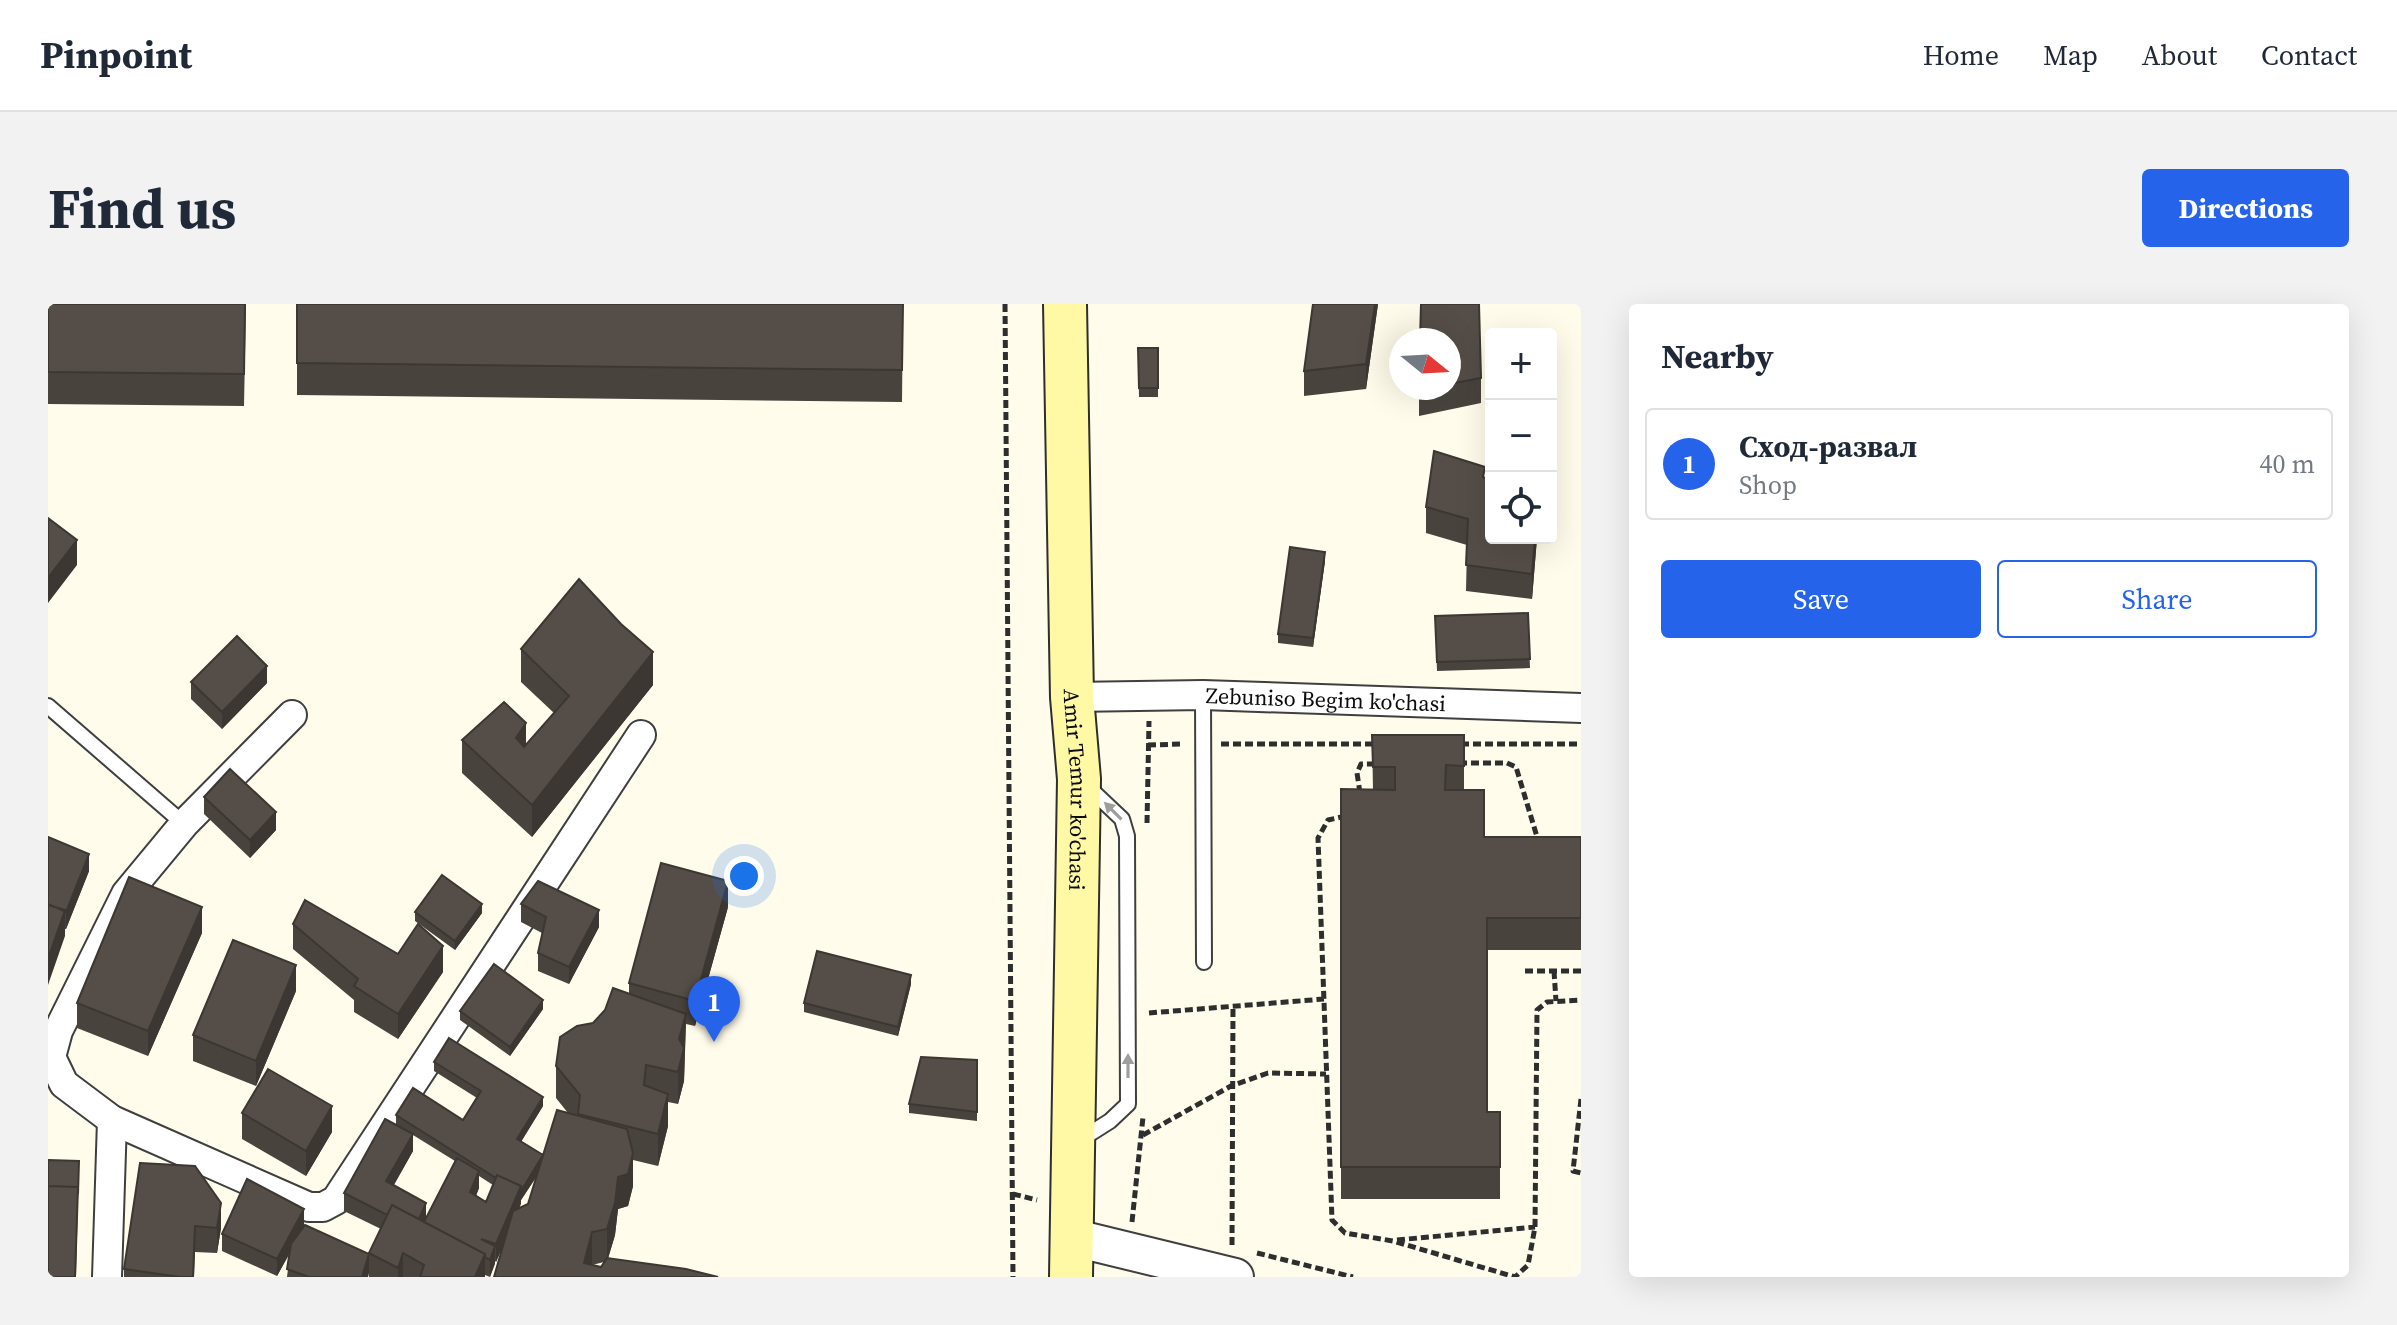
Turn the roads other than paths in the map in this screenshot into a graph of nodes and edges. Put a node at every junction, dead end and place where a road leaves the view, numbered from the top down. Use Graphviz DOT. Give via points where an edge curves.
graph roads {
  1 [pos="1065,304"];
  2 [pos="1203,695"];
  3 [pos="1072,697"];
  4 [pos="48,706"];
  5 [pos="1581,708"];
  6 [pos="292,715"];
  7 [pos="641,735"];
  8 [pos="184,824"];
  9 [pos="1204,962"];
  10 [pos="50,1057"];
  11 [pos="112,1120"];
  12 [pos="1071,1257"];
  13 [pos="1234,1262"];
  14 [pos="107,1277"];
  1 -- 3 [label="main road, Amir Temur ko'chasi"];
  2 -- 3 [label="street, Zebuniso Begim ko'chasi"];
  2 -- 5 [label="street, Zebuniso Begim ko'chasi"];
  2 -- 9 [label="lane"];
  3 -- 12 [label="main road, Amir Temur ko'chasi" via="1079,779"];
  4 -- 8 [label="lane"];
  6 -- 8 [label="street"];
  7 -- 11 [label="street" via="336,1200 309,1207"];
  8 -- 10 [label="street" via="126,894"];
  10 -- 11 [label="street" via="64,1084"];
  11 -- 14 [label="street"];
  12 -- 13 [label="street"];
}
